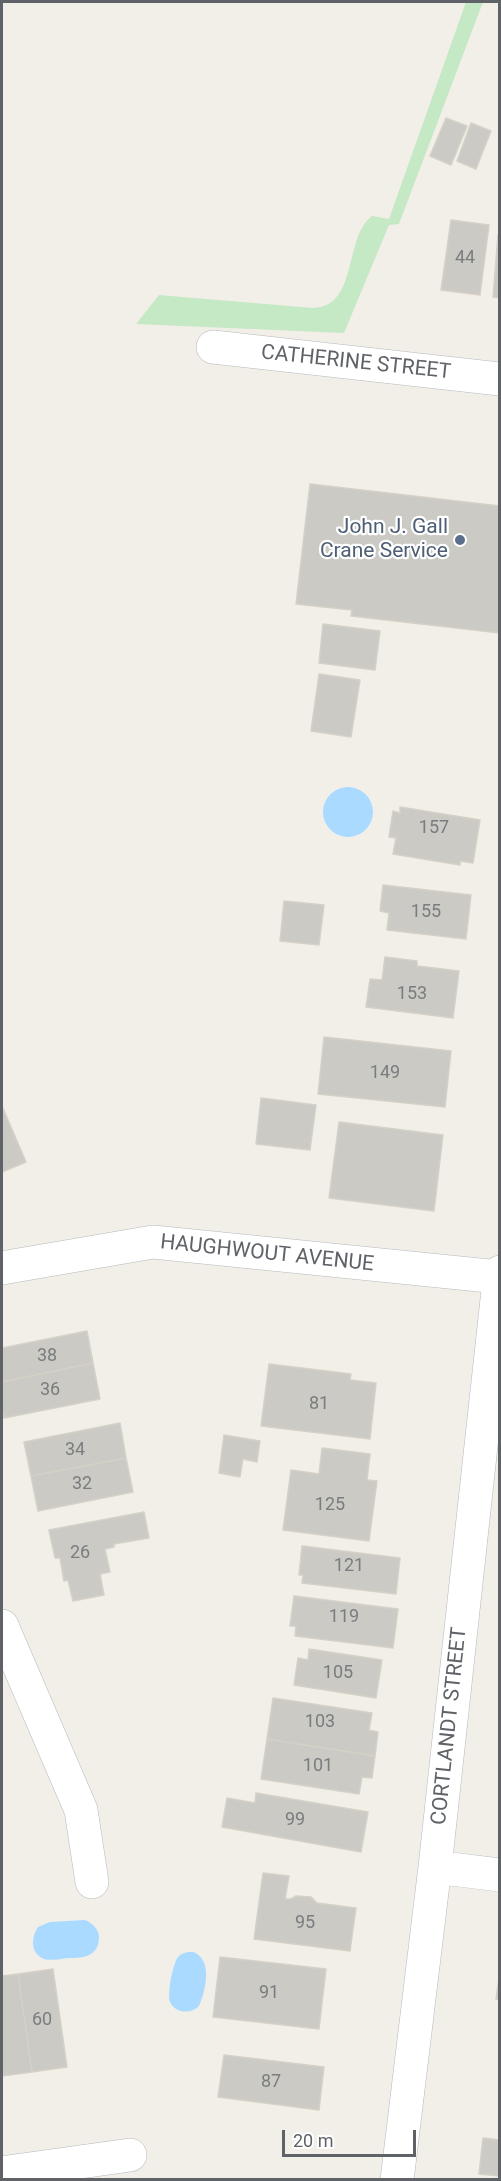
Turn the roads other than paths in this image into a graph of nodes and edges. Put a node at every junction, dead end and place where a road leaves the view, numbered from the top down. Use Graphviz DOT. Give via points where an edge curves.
graph roads {
  1 [pos="213,347"];
  2 [pos="500,378"];
  3 [pos="2,1268"];
  4 [pos="500,1272"];
  5 [pos="499,1277"];
  6 [pos="2,1626"];
  7 [pos="435,1867"];
  8 [pos="500,1875"];
  9 [pos="92,1882"];
  10 [pos="130,2155"];
  11 [pos="2,2173"];
  12 [pos="397,2180"];
  1 -- 2 [label="street, CATHERINE STREET"];
  3 -- 5 [label="street, HAUGHWOUT AVENUE" via="153,1242"];
  4 -- 5 [label="street, CORTLANDT STREET"];
  5 -- 7 [label="street, CORTLANDT STREET"];
  6 -- 9 [label="street" via="81,1810"];
  7 -- 8 [label="street"];
  7 -- 12 [label="street, CORTLANDT STREET"];
  10 -- 11 [label="street"];
}
